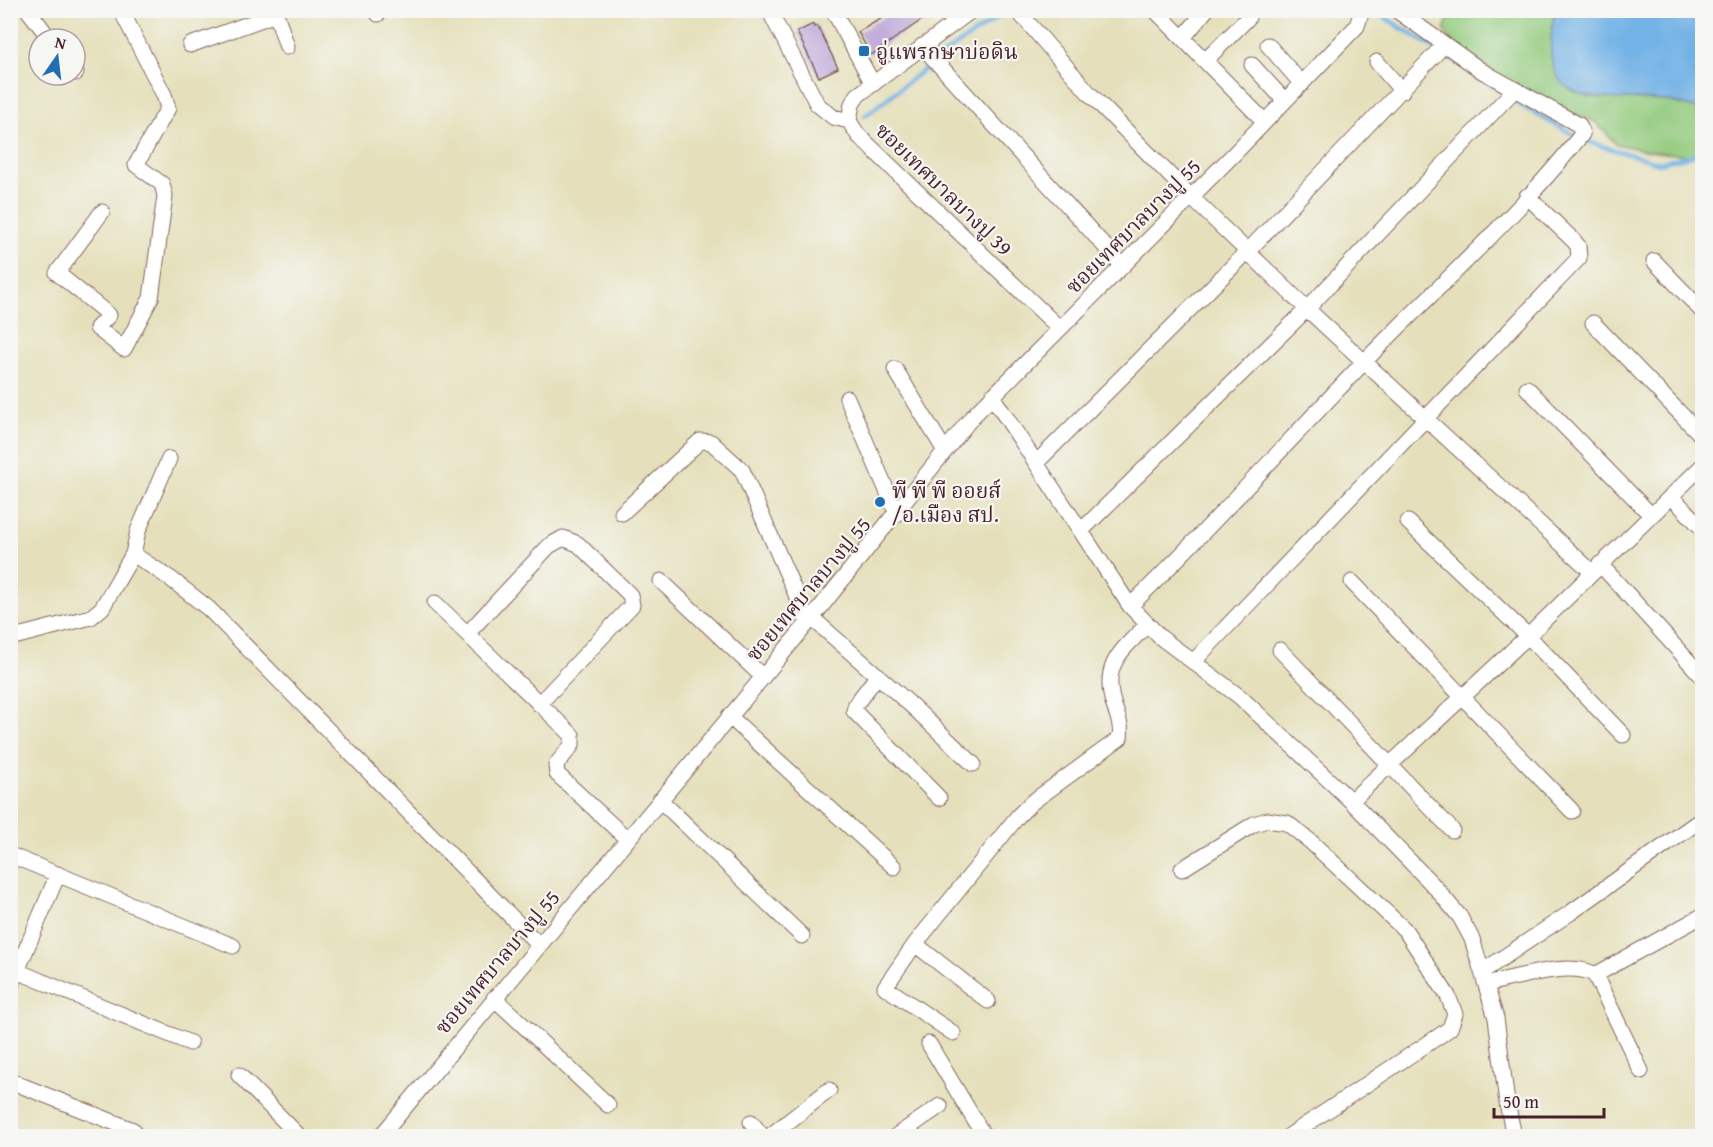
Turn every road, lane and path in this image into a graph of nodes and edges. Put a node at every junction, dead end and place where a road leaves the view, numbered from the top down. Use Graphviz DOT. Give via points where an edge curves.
graph roads {
  1 [pos="28,10"];
  2 [pos="121,10"];
  3 [pos="769,10"];
  4 [pos="833,10"];
  5 [pos="972,10"];
  6 [pos="1155,10"];
  7 [pos="1206,10"];
  8 [pos="1396,10"];
  9 [pos="276,12"];
  10 [pos="1018,12"];
  11 [pos="1361,13"];
  12 [pos="1248,18"];
  13 [pos="41,27"];
  14 [pos="1183,38"];
  15 [pos="190,45"];
  16 [pos="1268,45"];
  17 [pos="287,46"];
  18 [pos="1439,50"];
  19 [pos="931,56"];
  20 [pos="1205,61"];
  21 [pos="1377,62"];
  22 [pos="1252,65"];
  23 [pos="873,84"];
  24 [pos="1302,84"];
  25 [pos="1402,91"];
  26 [pos="1511,94"];
  27 [pos="1285,101"];
  28 [pos="849,121"];
  29 [pos="1265,122"];
  30 [pos="1527,196"];
  31 [pos="1191,197"];
  32 [pos="102,212"];
  33 [pos="1248,252"];
  34 [pos="1654,261"];
  35 [pos="1122,266"];
  36 [pos="1308,309"];
  37 [pos="1702,311"];
  38 [pos="1593,323"];
  39 [pos="1059,328"];
  40 [pos="1365,361"];
  41 [pos="895,369"];
  42 [pos="1527,388"];
  43 [pos="992,396"];
  44 [pos="847,398"];
  45 [pos="1427,417"];
  46 [pos="1702,436"];
  47 [pos="945,451"];
  48 [pos="169,459"];
  49 [pos="1036,463"];
  50 [pos="1702,466"];
  51 [pos="1671,496"];
  52 [pos="622,513"];
  53 [pos="897,514"];
  54 [pos="1650,514"];
  55 [pos="1408,522"];
  56 [pos="1702,528"];
  57 [pos="1080,531"];
  58 [pos="133,554"];
  59 [pos="1596,568"];
  60 [pos="661,581"];
  61 [pos="1352,582"];
  62 [pos="435,603"];
  63 [pos="1130,606"];
  64 [pos="810,620"];
  65 [pos="1146,626"];
  66 [pos="467,634"];
  67 [pos="1528,636"];
  68 [pos="10,638"];
  69 [pos="1280,650"];
  70 [pos="1194,661"];
  71 [pos="1700,674"];
  72 [pos="878,675"];
  73 [pos="762,676"];
  74 [pos="1461,697"];
  75 [pos="539,704"];
  76 [pos="729,716"];
  77 [pos="1623,735"];
  78 [pos="973,764"];
  79 [pos="1390,764"];
  80 [pos="939,798"];
  81 [pos="660,800"];
  82 [pos="1351,801"];
  83 [pos="1572,811"];
  84 [pos="1702,819"];
  85 [pos="1452,830"];
  86 [pos="627,839"];
  87 [pos="10,855"];
  88 [pos="894,867"];
  89 [pos="1182,869"];
  90 [pos="58,874"];
  91 [pos="1702,916"];
  92 [pos="802,936"];
  93 [pos="915,944"];
  94 [pos="539,945"];
  95 [pos="233,946"];
  96 [pos="14,969"];
  97 [pos="1595,975"];
  98 [pos="1485,978"];
  99 [pos="10,987"];
  100 [pos="494,998"];
  101 [pos="988,1001"];
  102 [pos="953,1033"];
  103 [pos="190,1043"];
  104 [pos="929,1044"];
  105 [pos="1641,1071"];
  106 [pos="239,1075"];
  107 [pos="10,1081"];
  108 [pos="829,1090"];
  109 [pos="608,1105"];
  110 [pos="940,1106"];
  111 [pos="751,1122"];
  112 [pos="134,1130"];
  113 [pos="299,1137"];
  114 [pos="381,1137"];
  115 [pos="762,1137"];
  116 [pos="770,1137"];
  117 [pos="896,1137"];
  118 [pos="984,1137"];
  119 [pos="1289,1137"];
  120 [pos="1514,1137"];
  1 -- 13 [label="street"];
  2 -- 32 [label="street" via="168,108 136,165 162,184 165,196 151,298 123,349 97,328 109,315 57,273"];
  3 -- 28 [label="street" via="817,104 825,113"];
  4 -- 23 [label="street"];
  5 -- 19 [label="street, ซอยเทศบาลบางปู 39"];
  6 -- 14 [label="street"];
  7 -- 14 [label="street"];
  8 -- 18 [label="street"];
  9 -- 15 [label="street"];
  9 -- 17 [label="street"];
  10 -- 31 [label="street" via="1089,93"];
  11 -- 24 [label="street, ซอยเทศบาลบางปู 55" via="1357,26"];
  12 -- 20 [label="street"];
  14 -- 20 [label="street"];
  16 -- 24 [label="street"];
  18 -- 25 [label="street"];
  18 -- 26 [label="street"];
  19 -- 23 [label="street, ซอยเทศบาลบางปู 39"];
  19 -- 35 [label="street"];
  20 -- 29 [label="street"];
  21 -- 25 [label="street"];
  22 -- 27 [label="street"];
  23 -- 28 [label="street, ซอยเทศบาลบางปู 39" via="852,104"];
  24 -- 27 [label="street, ซอยเทศบาลบางปู 55"];
  25 -- 33 [label="street"];
  26 -- 30 [label="street" via="1579,124 1579,138"];
  26 -- 36 [label="street"];
  27 -- 29 [label="street, ซอยเทศบาลบางปู 55"];
  28 -- 39 [label="street, ซอยเทศบาลบางปู 39" via="858,135"];
  29 -- 31 [label="street, ซอยเทศบาลบางปู 55"];
  30 -- 40 [label="street"];
  30 -- 45 [label="street" via="1573,240 1579,258"];
  31 -- 33 [label="street"];
  31 -- 35 [label="street, ซอยเทศบาลบางปู 55"];
  33 -- 36 [label="street"];
  33 -- 49 [label="street"];
  34 -- 37 [label="street"];
  35 -- 39 [label="street, ซอยเทศบาลบางปู 55"];
  36 -- 40 [label="street"];
  36 -- 57 [label="street"];
  38 -- 46 [label="street"];
  39 -- 43 [label="street, ซอยเทศบาลบางปู 55"];
  40 -- 45 [label="street"];
  40 -- 63 [label="street"];
  41 -- 47 [label="street"];
  42 -- 54 [label="street"];
  43 -- 47 [label="street, ซอยเทศบาลบางปู 55"];
  43 -- 49 [label="street"];
  44 -- 53 [label="street"];
  45 -- 59 [label="street"];
  45 -- 70 [label="street"];
  47 -- 53 [label="street, ซอยเทศบาลบางปู 55"];
  48 -- 58 [label="street" via="138,531"];
  49 -- 57 [label="street"];
  50 -- 51 [label="street"];
  51 -- 54 [label="street"];
  51 -- 56 [label="street"];
  52 -- 64 [label="street" via="700,441 711,442 742,470"];
  53 -- 64 [label="street, ซอยเทศบาลบางปู 55"];
  54 -- 59 [label="street"];
  55 -- 67 [label="street"];
  57 -- 63 [label="street"];
  58 -- 68 [label="street" via="112,594 91,617"];
  58 -- 94 [label="street" via="208,609"];
  59 -- 67 [label="street"];
  59 -- 71 [label="street"];
  60 -- 73 [label="street"];
  61 -- 74 [label="street"];
  62 -- 66 [label="street"];
  63 -- 65 [label="street"];
  64 -- 72 [label="street"];
  64 -- 73 [label="street, ซอยเทศบาลบางปู 55"];
  65 -- 70 [label="street"];
  65 -- 93 [label="street" via="1117,655 1109,678 1120,738 1018,816"];
  66 -- 75 [label="street"];
  66 -- 75 [label="street" via="557,541 570,540 593,559 630,595 632,605"];
  67 -- 74 [label="street"];
  67 -- 77 [label="street"];
  69 -- 79 [label="street"];
  70 -- 82 [label="street" via="1240,696"];
  72 -- 78 [label="street"];
  72 -- 80 [label="street" via="854,711"];
  73 -- 76 [label="street, ซอยเทศบาลบางปู 55"];
  74 -- 79 [label="street"];
  74 -- 83 [label="street"];
  75 -- 86 [label="street" via="572,735 572,745 556,765 557,774"];
  76 -- 81 [label="street, ซอยเทศบาลบางปู 55"];
  76 -- 88 [label="street"];
  79 -- 82 [label="street"];
  79 -- 85 [label="street"];
  81 -- 86 [label="street, ซอยเทศบาลบางปู 55"];
  81 -- 92 [label="street"];
  82 -- 98 [label="street" via="1436,887 1460,917"];
  84 -- 98 [label="street"];
  86 -- 94 [label="street, ซอยเทศบาลบางปู 55"];
  87 -- 90 [label="street"];
  89 -- 119 [label="street" via="1254,824 1267,820 1287,823 1405,930 1448,996 1455,1014 1450,1028"];
  90 -- 95 [label="street"];
  90 -- 96 [label="street"];
  91 -- 97 [label="street"];
  93 -- 101 [label="street"];
  93 -- 102 [label="street" via="885,987"];
  94 -- 100 [label="street, ซอยเทศบาลบางปู 55"];
  96 -- 99 [label="street"];
  96 -- 103 [label="street"];
  97 -- 98 [label="street" via="1588,969 1561,969"];
  97 -- 105 [label="street"];
  98 -- 120 [label="street" via="1496,1018"];
  100 -- 109 [label="street"];
  100 -- 114 [label="street, ซอยเทศบาลบางปู 55"];
  104 -- 118 [label="street"];
  106 -- 113 [label="street"];
  107 -- 112 [label="street"];
  108 -- 116 [label="street"];
  110 -- 117 [label="street"];
  111 -- 115 [label="street"];
}
